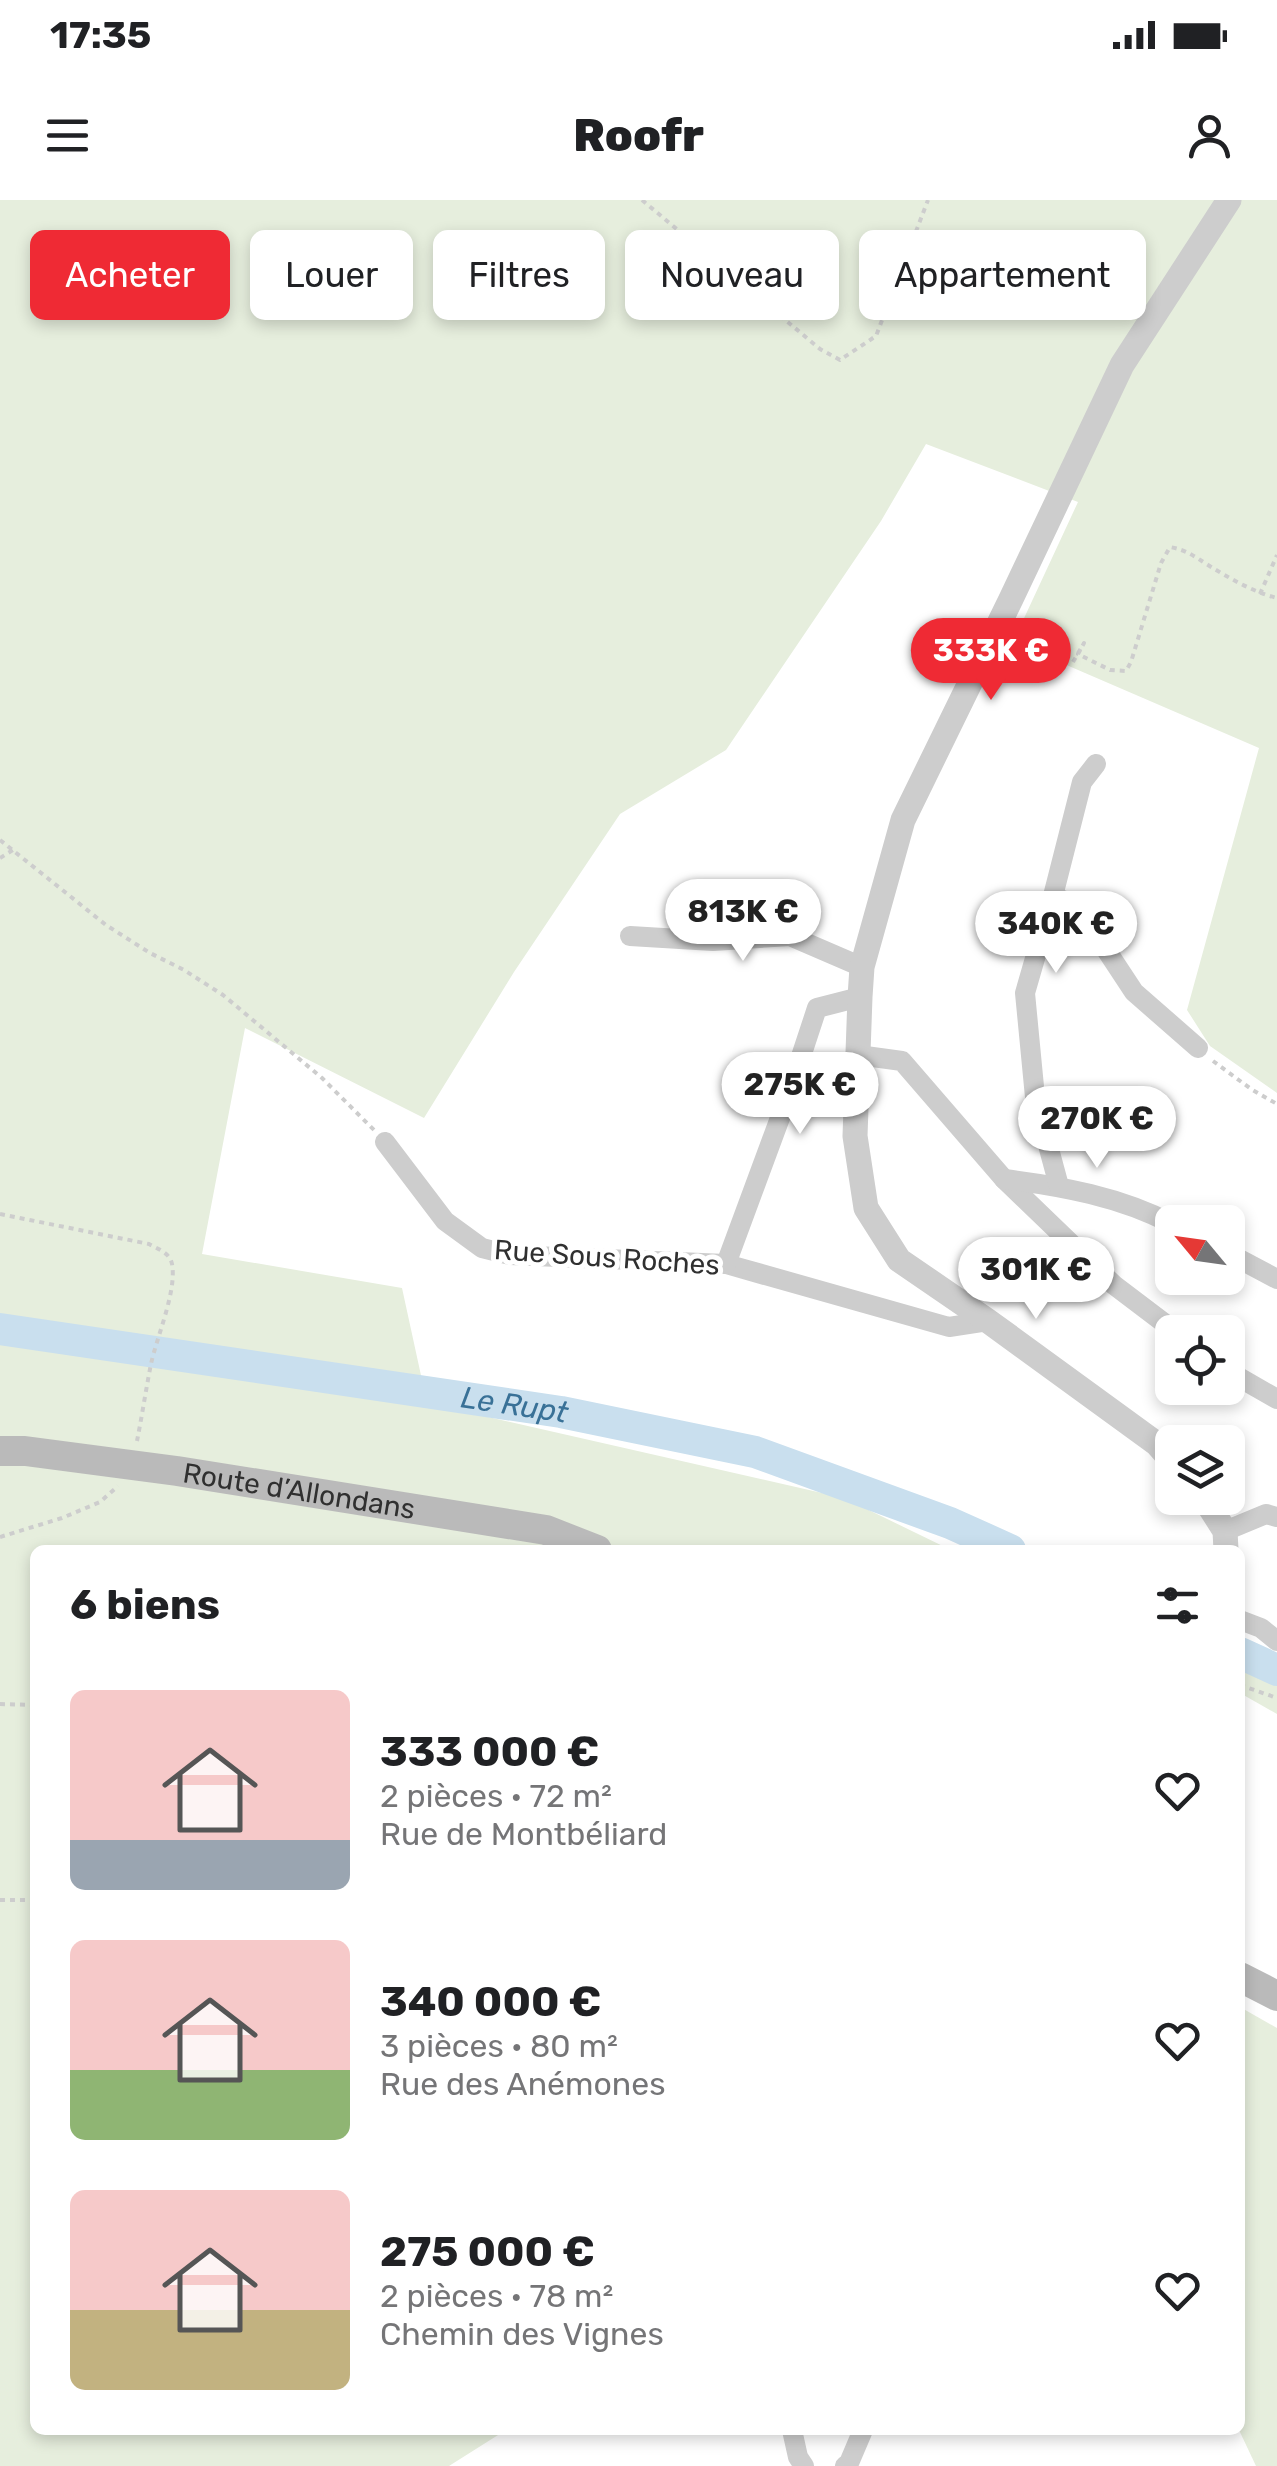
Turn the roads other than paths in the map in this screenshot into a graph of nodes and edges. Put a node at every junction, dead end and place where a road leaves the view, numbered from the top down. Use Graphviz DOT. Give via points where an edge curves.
graph roads {
  1 [pos="1228,200"];
  2 [pos="1096,764"];
  3 [pos="1054,896"];
  4 [pos="630,936"];
  5 [pos="862,966"];
  6 [pos="860,997"];
  7 [pos="1198,1048"];
  8 [pos="858,1056"];
  9 [pos="385,1142"];
  10 [pos="1004,1179"];
  11 [pos="1059,1186"];
  12 [pos="1155,1215"];
  13 [pos="1245,1262"];
  14 [pos="726,1264"];
  15 [pos="1277,1279"];
  16 [pos="1155,1316"];
  17 [pos="988,1321"];
  18 [pos="1245,1380"];
  19 [pos="1277,1399"];
  20 [pos="1155,1443"];
  21 [pos="0,1451"];
  22 [pos="1213,1515"];
  23 [pos="1277,1518"];
  24 [pos="1226,1541"];
  25 [pos="584,1545"];
  26 [pos="1245,1622"];
  27 [pos="1277,1641"];
  28 [pos="1245,1980"];
  29 [pos="1277,1996"];
  30 [pos="793,2435"];
  31 [pos="860,2435"];
  32 [pos="804,2466"];
  33 [pos="845,2466"];
  1 -- 5 [label="street" via="1122,364 903,820"];
  2 -- 3 [label="street" via="1082,782"];
  3 -- 7 [label="street" via="1078,907 1134,992"];
  3 -- 11 [label="street" via="1024,993 1036,1097"];
  4 -- 5 [label="street" via="790,936"];
  5 -- 6 [label="street"];
  6 -- 8 [label="street"];
  6 -- 14 [label="street" via="817,1008"];
  8 -- 10 [label="street" via="902,1062"];
  8 -- 17 [label="street" via="855,1136 866,1208 898,1260"];
  9 -- 14 [label="street, Rue Sous Roches" via="445,1221 482,1248 510,1255"];
  10 -- 11 [label="street"];
  10 -- 16 [label="street"];
  11 -- 12 [label="street"];
  13 -- 15 [label="street"];
  14 -- 17 [label="street, Rue Sous Roches" via="948,1327"];
  17 -- 20 [label="street"];
  18 -- 19 [label="street"];
  21 -- 25 [label="main road, Route d’Allondans" via="546,1530"];
  22 -- 24 [label="street"];
  23 -- 24 [label="street" via="1266,1514"];
  26 -- 27 [label="street"];
  28 -- 29 [label="main road"];
  30 -- 32 [label="street"];
  31 -- 33 [label="street"];
}
